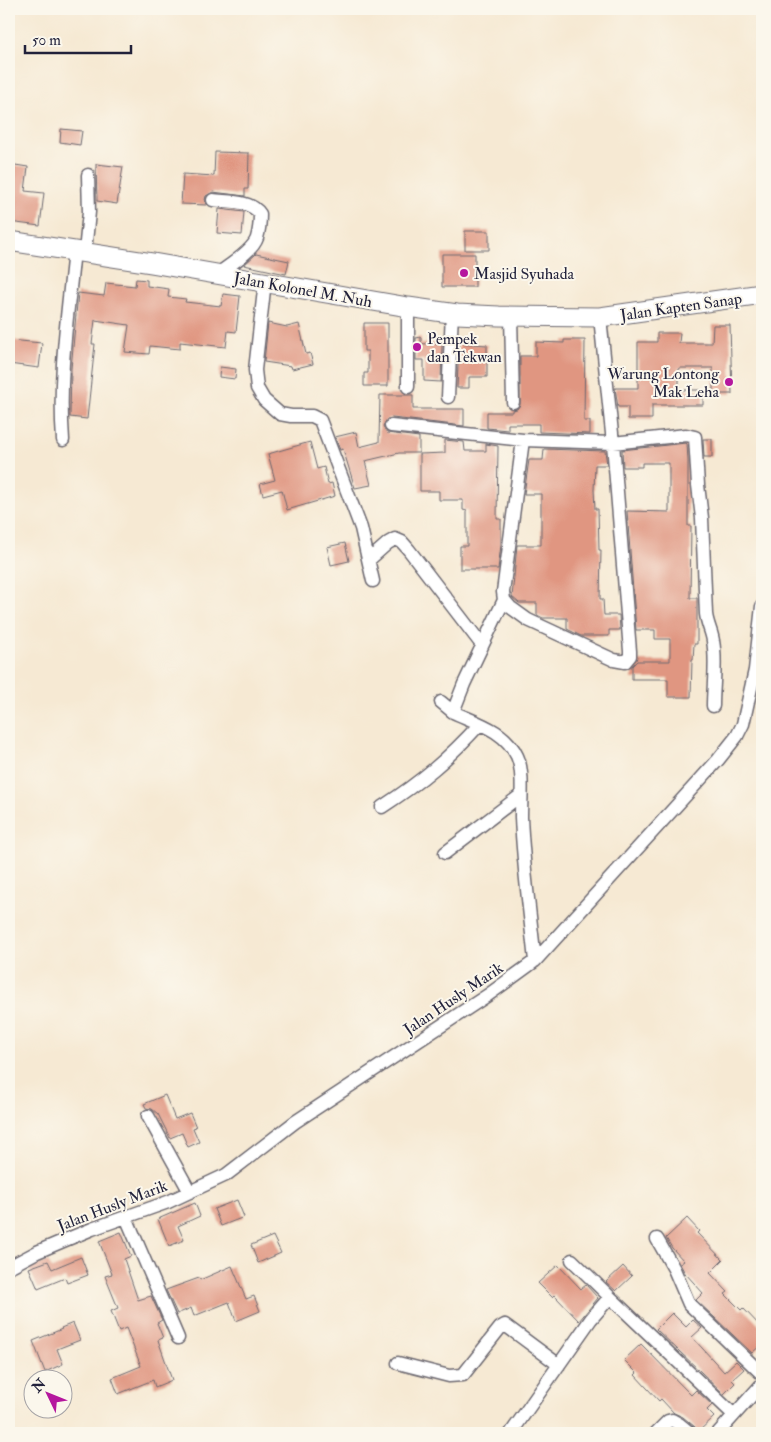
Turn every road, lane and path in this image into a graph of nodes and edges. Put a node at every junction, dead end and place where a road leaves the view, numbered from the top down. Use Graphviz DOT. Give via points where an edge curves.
graph roads {
  1 [pos="88,175"];
  2 [pos="213,200"];
  3 [pos="9,241"];
  4 [pos="79,251"];
  5 [pos="218,274"];
  6 [pos="265,281"];
  7 [pos="762,294"];
  8 [pos="408,307"];
  9 [pos="452,313"];
  10 [pos="511,316"];
  11 [pos="600,317"];
  12 [pos="408,386"];
  13 [pos="448,397"];
  14 [pos="513,402"];
  15 [pos="391,426"];
  16 [pos="63,440"];
  17 [pos="523,440"];
  18 [pos="613,443"];
  19 [pos="370,559"];
  20 [pos="373,581"];
  21 [pos="504,600"];
  22 [pos="762,606"];
  23 [pos="482,645"];
  24 [pos="441,702"];
  25 [pos="712,706"];
  26 [pos="453,712"];
  27 [pos="480,724"];
  28 [pos="521,795"];
  29 [pos="382,807"];
  30 [pos="444,853"];
  31 [pos="535,961"];
  32 [pos="148,1116"];
  33 [pos="190,1192"];
  34 [pos="126,1217"];
  35 [pos="657,1239"];
  36 [pos="572,1260"];
  37 [pos="9,1267"];
  38 [pos="610,1297"];
  39 [pos="178,1338"];
  40 [pos="398,1363"];
  41 [pos="560,1365"];
  42 [pos="762,1374"];
  43 [pos="762,1384"];
  44 [pos="734,1415"];
  45 [pos="511,1433"];
  46 [pos="656,1433"];
  47 [pos="690,1433"];
  48 [pos="718,1433"];
  1 -- 4 [label="street" via="90,212"];
  2 -- 5 [label="street" via="248,205 260,214 257,238"];
  3 -- 4 [label="main road, Jalan Kolonel M. Nuh"];
  4 -- 5 [label="main road, Jalan Kolonel M. Nuh"];
  4 -- 16 [label="street" via="62,362"];
  5 -- 6 [label="main road, Jalan Kolonel M. Nuh"];
  6 -- 8 [label="main road, Jalan Kolonel M. Nuh"];
  6 -- 19 [label="street" via="256,388 280,414 312,416 321,422"];
  7 -- 11 [label="main road, Jalan Kapten Sanap"];
  8 -- 9 [label="main road, Jalan Kolonel M. Nuh"];
  8 -- 12 [label="street"];
  9 -- 10 [label="main road, Jalan Kolonel M. Nuh"];
  9 -- 13 [label="street"];
  10 -- 11 [label="main road, Jalan Kolonel M. Nuh"];
  10 -- 14 [label="street"];
  11 -- 18 [label="street"];
  15 -- 17 [label="street"];
  17 -- 18 [label="street"];
  17 -- 21 [label="street"];
  18 -- 21 [label="street" via="629,659 626,662 614,660 528,620"];
  18 -- 25 [label="street" via="686,435 695,437 706,614 713,641"];
  19 -- 20 [label="street"];
  19 -- 23 [label="street" via="395,539 402,542"];
  21 -- 23 [label="street"];
  22 -- 31 [label="street, Jalan Husly Marik" via="755,670 737,736"];
  23 -- 26 [label="street"];
  24 -- 26 [label="street"];
  26 -- 27 [label="street"];
  27 -- 28 [label="street" via="503,736 517,756"];
  27 -- 29 [label="street" via="426,777"];
  28 -- 30 [label="street"];
  28 -- 31 [label="street"];
  31 -- 33 [label="street, Jalan Husly Marik" via="295,1122 226,1175"];
  32 -- 33 [label="street"];
  33 -- 34 [label="street, Jalan Husly Marik"];
  34 -- 37 [label="street, Jalan Husly Marik" via="63,1241"];
  34 -- 39 [label="street"];
  35 -- 42 [label="street" via="689,1304"];
  36 -- 38 [label="street"];
  38 -- 41 [label="street"];
  38 -- 44 [label="street"];
  40 -- 41 [label="street" via="449,1376 462,1376 505,1326"];
  41 -- 45 [label="street"];
  43 -- 44 [label="street"];
  44 -- 48 [label="street"];
  46 -- 47 [label="street" via="672,1420"];
}
